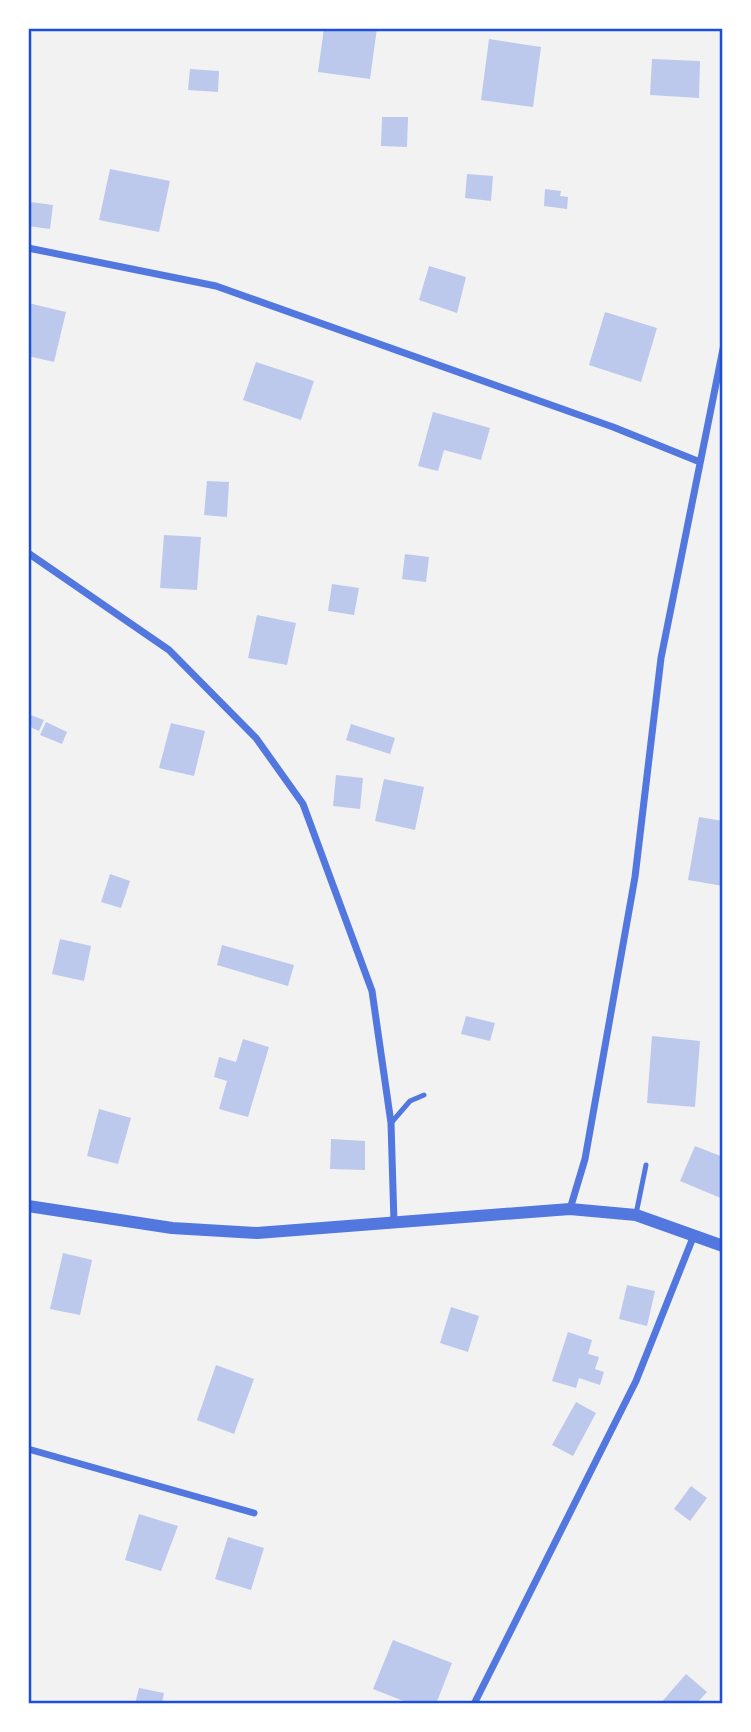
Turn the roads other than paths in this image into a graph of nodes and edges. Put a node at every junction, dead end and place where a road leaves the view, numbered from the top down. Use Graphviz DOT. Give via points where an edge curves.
graph roads {
  1 [pos="28,248"];
  2 [pos="723,349"];
  3 [pos="700,462"];
  4 [pos="28,553"];
  5 [pos="424,1095"];
  6 [pos="391,1123"];
  7 [pos="646,1165"];
  8 [pos="28,1206"];
  9 [pos="570,1209"];
  10 [pos="636,1215"];
  11 [pos="394,1223"];
  12 [pos="694,1234"];
  13 [pos="723,1246"];
  14 [pos="28,1449"];
  15 [pos="254,1513"];
  16 [pos="474,1704"];
  1 -- 3 [label="street" via="216,286"];
  2 -- 3 [label="street"];
  3 -- 9 [label="street" via="661,658 635,877 585,1159"];
  4 -- 6 [label="street" via="170,650 256,738 303,804 372,991"];
  5 -- 6 [label="lane" via="410,1101"];
  6 -- 11 [label="street"];
  7 -- 10 [label="lane"];
  8 -- 11 [label="street" via="172,1228 257,1233"];
  9 -- 10 [label="street"];
  9 -- 11 [label="street"];
  10 -- 12 [label="street"];
  12 -- 13 [label="street"];
  12 -- 16 [label="street" via="636,1381"];
  14 -- 15 [label="street"];
}
